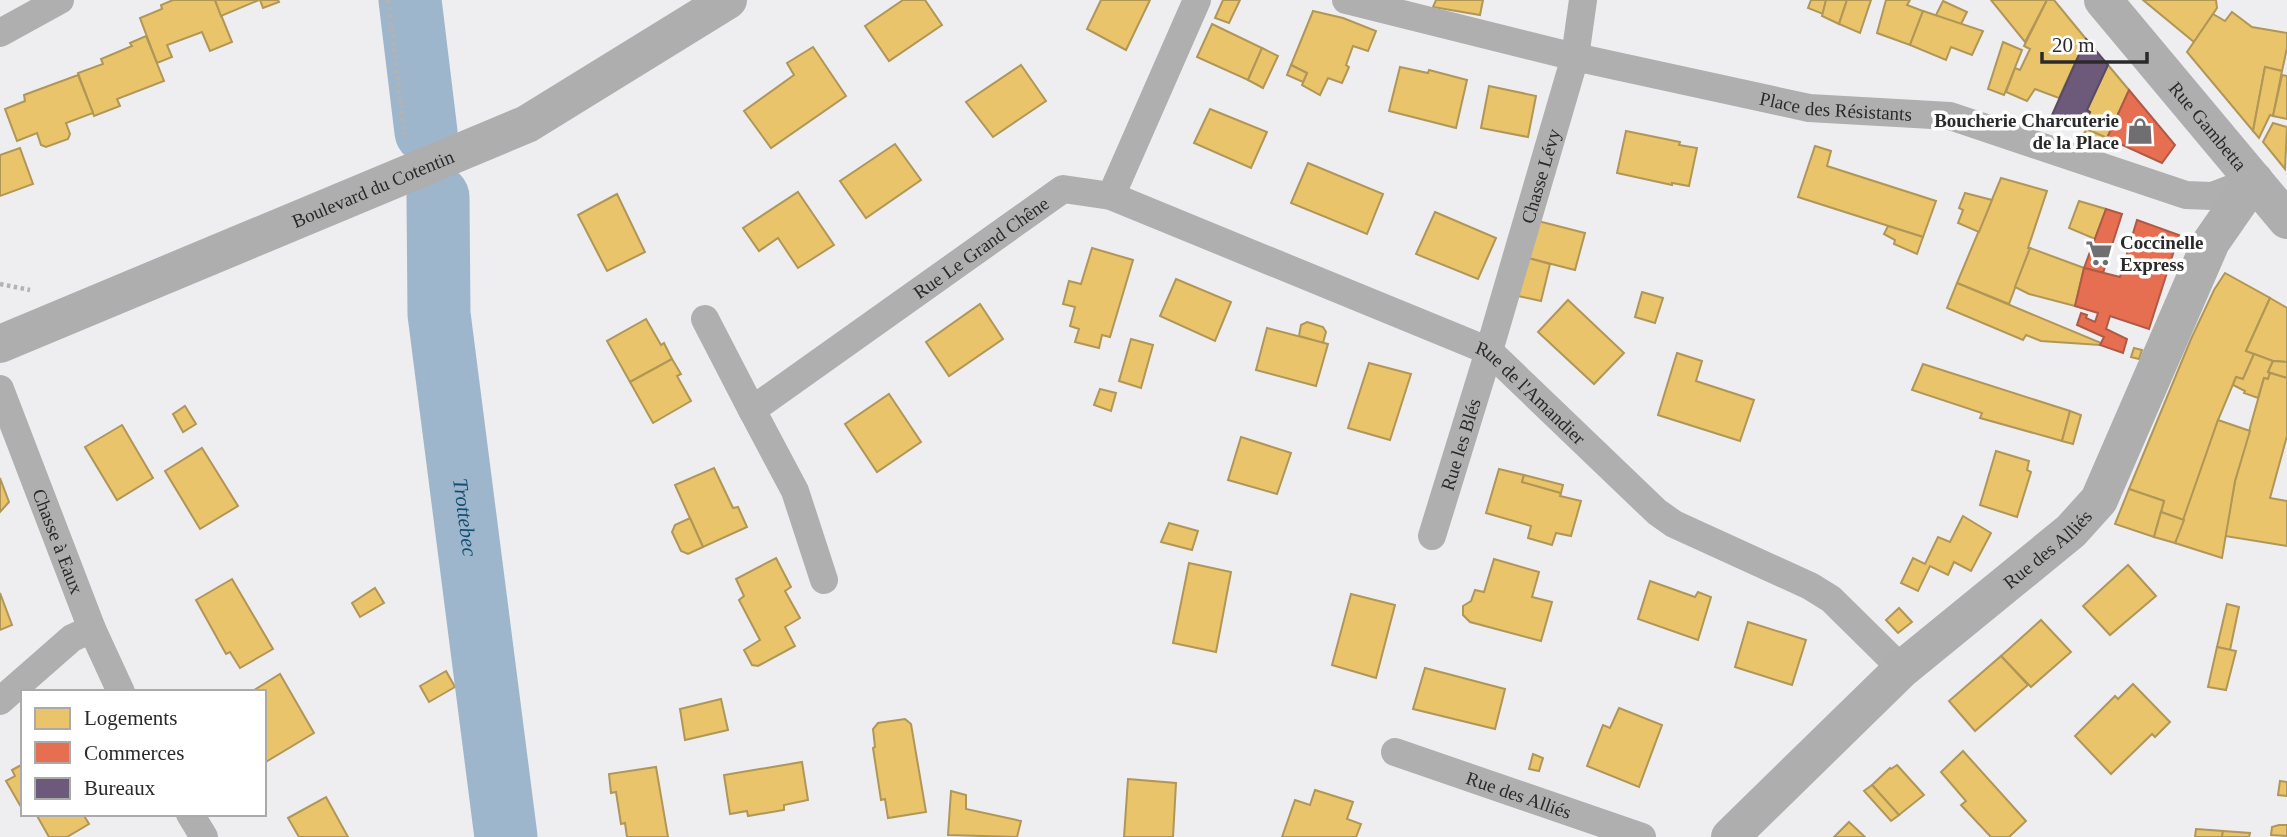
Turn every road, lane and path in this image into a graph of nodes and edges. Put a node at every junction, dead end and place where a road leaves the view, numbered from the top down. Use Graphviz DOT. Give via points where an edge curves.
graph roads {
  1 [pos="60,0"];
  2 [pos="388,0"];
  3 [pos="728,0"];
  4 [pos="1197,0"];
  5 [pos="1346,0"];
  6 [pos="1583,0"];
  7 [pos="2103,0"];
  8 [pos="0,33"];
  9 [pos="1575,57"];
  10 [pos="405,142"];
  11 [pos="2254,180"];
  12 [pos="1111,196"];
  13 [pos="2287,220"];
  14 [pos="0,284"];
  15 [pos="35,290"];
  16 [pos="705,319"];
  17 [pos="0,344"];
  18 [pos="1489,351"];
  19 [pos="0,389"];
  20 [pos="752,410"];
  21 [pos="1432,536"];
  22 [pos="824,580"];
  23 [pos="92,629"];
  24 [pos="1902,668"];
  25 [pos="120,690"];
  26 [pos="0,701"];
  27 [pos="1395,752"];
  28 [pos="191,816"];
  29 [pos="204,837"];
  30 [pos="1642,837"];
  31 [pos="1730,837"];
  1 -- 8 [label="street"];
  2 -- 10 [label="path"];
  3 -- 17 [label="main road, Boulevard du Cotentin" via="527,124"];
  4 -- 12 [label="street"];
  5 -- 9 [label="street, Place des Résistants"];
  6 -- 9 [label="street, Chasse Lévy"];
  7 -- 11 [label="main road, Rue Gambetta"];
  9 -- 11 [label="street, Place des Résistants" via="1809,108 1950,116 2186,195 2211,195"];
  9 -- 18 [label="street, Chasse Lévy"];
  11 -- 13 [label="main road, Rue Gambetta"];
  11 -- 24 [label="main road, Rue des Alliés" via="2211,242 2099,500 2071,531"];
  12 -- 18 [label="street, Rue de l'Amandier"];
  12 -- 20 [label="street, Rue Le Grand Chêne" via="1063,189"];
  14 -- 15 [label="path"];
  16 -- 20 [label="street"];
  18 -- 21 [label="street, Rue les Blés"];
  18 -- 24 [label="street, Rue de l'Amandier" via="1657,512 1831,599"];
  19 -- 23 [label="street, Chasse à Eaux"];
  20 -- 22 [label="street" via="795,491"];
  23 -- 25 [label="street, Chasse à Eaux"];
  23 -- 26 [label="street" via="72,638"];
  24 -- 31 [label="main road, Rue des Alliés"];
  27 -- 30 [label="street, Rue des Alliés"];
  28 -- 29 [label="street"];
}
